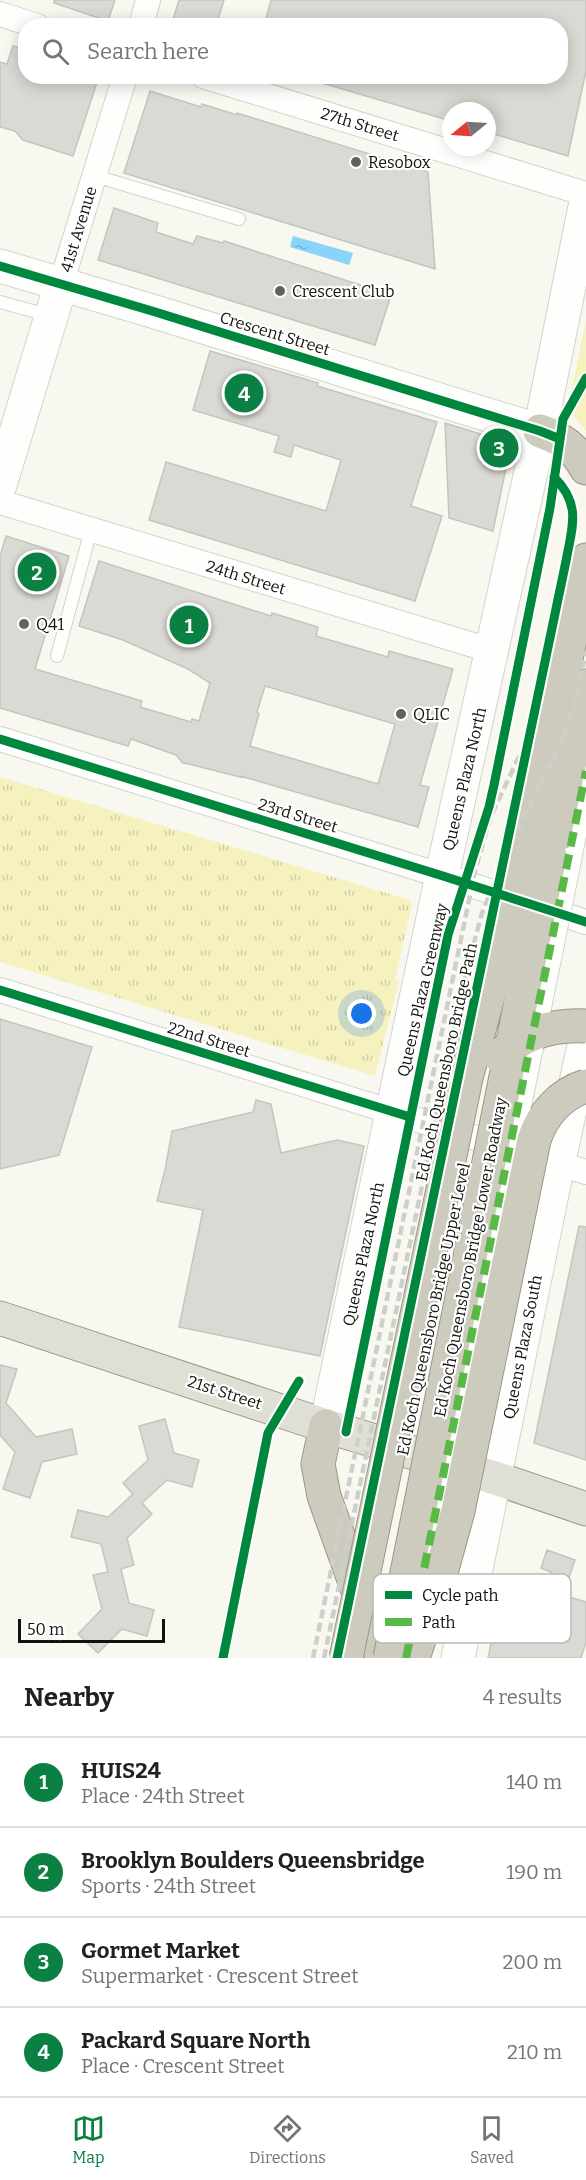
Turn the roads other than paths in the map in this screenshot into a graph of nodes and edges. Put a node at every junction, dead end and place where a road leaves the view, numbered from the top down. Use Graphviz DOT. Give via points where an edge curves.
graph roads {
  1 [pos="148,0"];
  2 [pos="0,14"];
  3 [pos="143,18"];
  4 [pos="18,20"];
  5 [pos="123,84"];
  6 [pos="229,84"];
  7 [pos="94,176"];
  8 [pos="586,194"];
  9 [pos="586,202"];
  10 [pos="238,219"];
  11 [pos="0,266"];
  12 [pos="61,284"];
  13 [pos="0,302"];
  14 [pos="51,316"];
  15 [pos="540,431"];
  16 [pos="586,468"];
  17 [pos="0,485"];
  18 [pos="0,502"];
  19 [pos="92,530"];
  20 [pos="586,560"];
  21 [pos="493,651"];
  22 [pos="57,656"];
  23 [pos="586,686"];
  24 [pos="0,739"];
  25 [pos="586,771"];
  26 [pos="548,856"];
  27 [pos="443,876"];
  28 [pos="586,922"];
  29 [pos="0,990"];
  30 [pos="586,1026"];
  31 [pos="586,1037"];
  32 [pos="586,1086"];
  33 [pos="393,1112"];
  34 [pos="572,1168"];
  35 [pos="0,1318"];
  36 [pos="326,1426"];
  37 [pos="495,1478"];
  38 [pos="586,1509"];
  39 [pos="376,1574"];
  40 [pos="398,1574"];
  41 [pos="407,1574"];
  42 [pos="421,1574"];
  43 [pos="440,1574"];
  44 [pos="475,1574"];
  45 [pos="373,1588"];
  46 [pos="373,1640"];
  47 [pos="374,1643"];
  48 [pos="382,1643"];
  49 [pos="393,1643"];
  50 [pos="409,1643"];
  51 [pos="418,1643"];
  52 [pos="461,1643"];
  53 [pos="346,1658"];
  54 [pos="358,1658"];
  55 [pos="379,1658"];
  56 [pos="390,1658"];
  57 [pos="406,1658"];
  58 [pos="413,1658"];
  59 [pos="458,1658"];
  1 -- 3 [label="street"];
  2 -- 4 [label="street"];
  5 -- 7 [label="street, 41st Avenue"];
  6 -- 8 [label="street, 27th Street"];
  7 -- 10 [label="lane"];
  7 -- 12 [label="street, 41st Avenue"];
  9 -- 15 [label="main road, Queens Plaza North"];
  11 -- 12 [label="main road, Crescent Street"];
  12 -- 14 [label="main road, 41st Avenue"];
  12 -- 15 [label="main road, Crescent Street"];
  13 -- 14 [label="lane"];
  14 -- 17 [label="main road, 41st Avenue"];
  15 -- 16 [label="highway" via="565,442"];
  15 -- 21 [label="main road, Queens Plaza North"];
  18 -- 19 [label="street, 24th Street"];
  19 -- 21 [label="street, 24th Street"];
  19 -- 22 [label="lane"];
  20 -- 26 [label="highway"];
  21 -- 27 [label="main road, Queens Plaza North"];
  23 -- 26 [label="highway"];
  24 -- 27 [label="street, 23rd Street"];
  25 -- 26 [label="street"];
  26 -- 41 [label="highway, Ed Koch Queensboro Bridge Lower Roadway, bridge"];
  26 -- 42 [label="street, bridge"];
  26 -- 53 [label="highway, bridge" via="466,1078"];
  27 -- 28 [label="street, 23rd Street"];
  27 -- 33 [label="main road, Queens Plaza North"];
  29 -- 33 [label="street, 22nd Street"];
  30 -- 39 [label="highway, Ed Koch Queensboro Bridge Upper Level, bridge" via="549,1028 516,1044 496,1060 478,1097"];
  31 -- 34 [label="main road, Queens Plaza South"];
  31 -- 40 [label="highway, bridge" via="555,1039 535,1048 509,1074 496,1105"];
  32 -- 43 [label="highway, bridge" via="549,1111 534,1140 458,1511"];
  33 -- 34 [label="street, 22nd Street"];
  33 -- 36 [label="main road, Queens Plaza North"];
  34 -- 37 [label="main road, Queens Plaza South"];
  35 -- 36 [label="main road, 21st Street"];
  36 -- 37 [label="main road, 21st Street"];
  36 -- 46 [label="highway" via="318,1464 324,1496"];
  37 -- 38 [label="main road, 21st Street"];
  37 -- 44 [label="main road, Queens Plaza South"];
  45 -- 54 [label="highway, Ed Koch Queensboro Bridge Upper Level, bridge"];
  47 -- 55 [label="highway"];
  48 -- 55 [label="highway, bridge"];
  49 -- 56 [label="highway, Ed Koch Queensboro Bridge Lower Roadway, bridge"];
  50 -- 57 [label="street, bridge"];
  51 -- 58 [label="highway, bridge"];
  52 -- 59 [label="main road, Queens Plaza South"];
}
